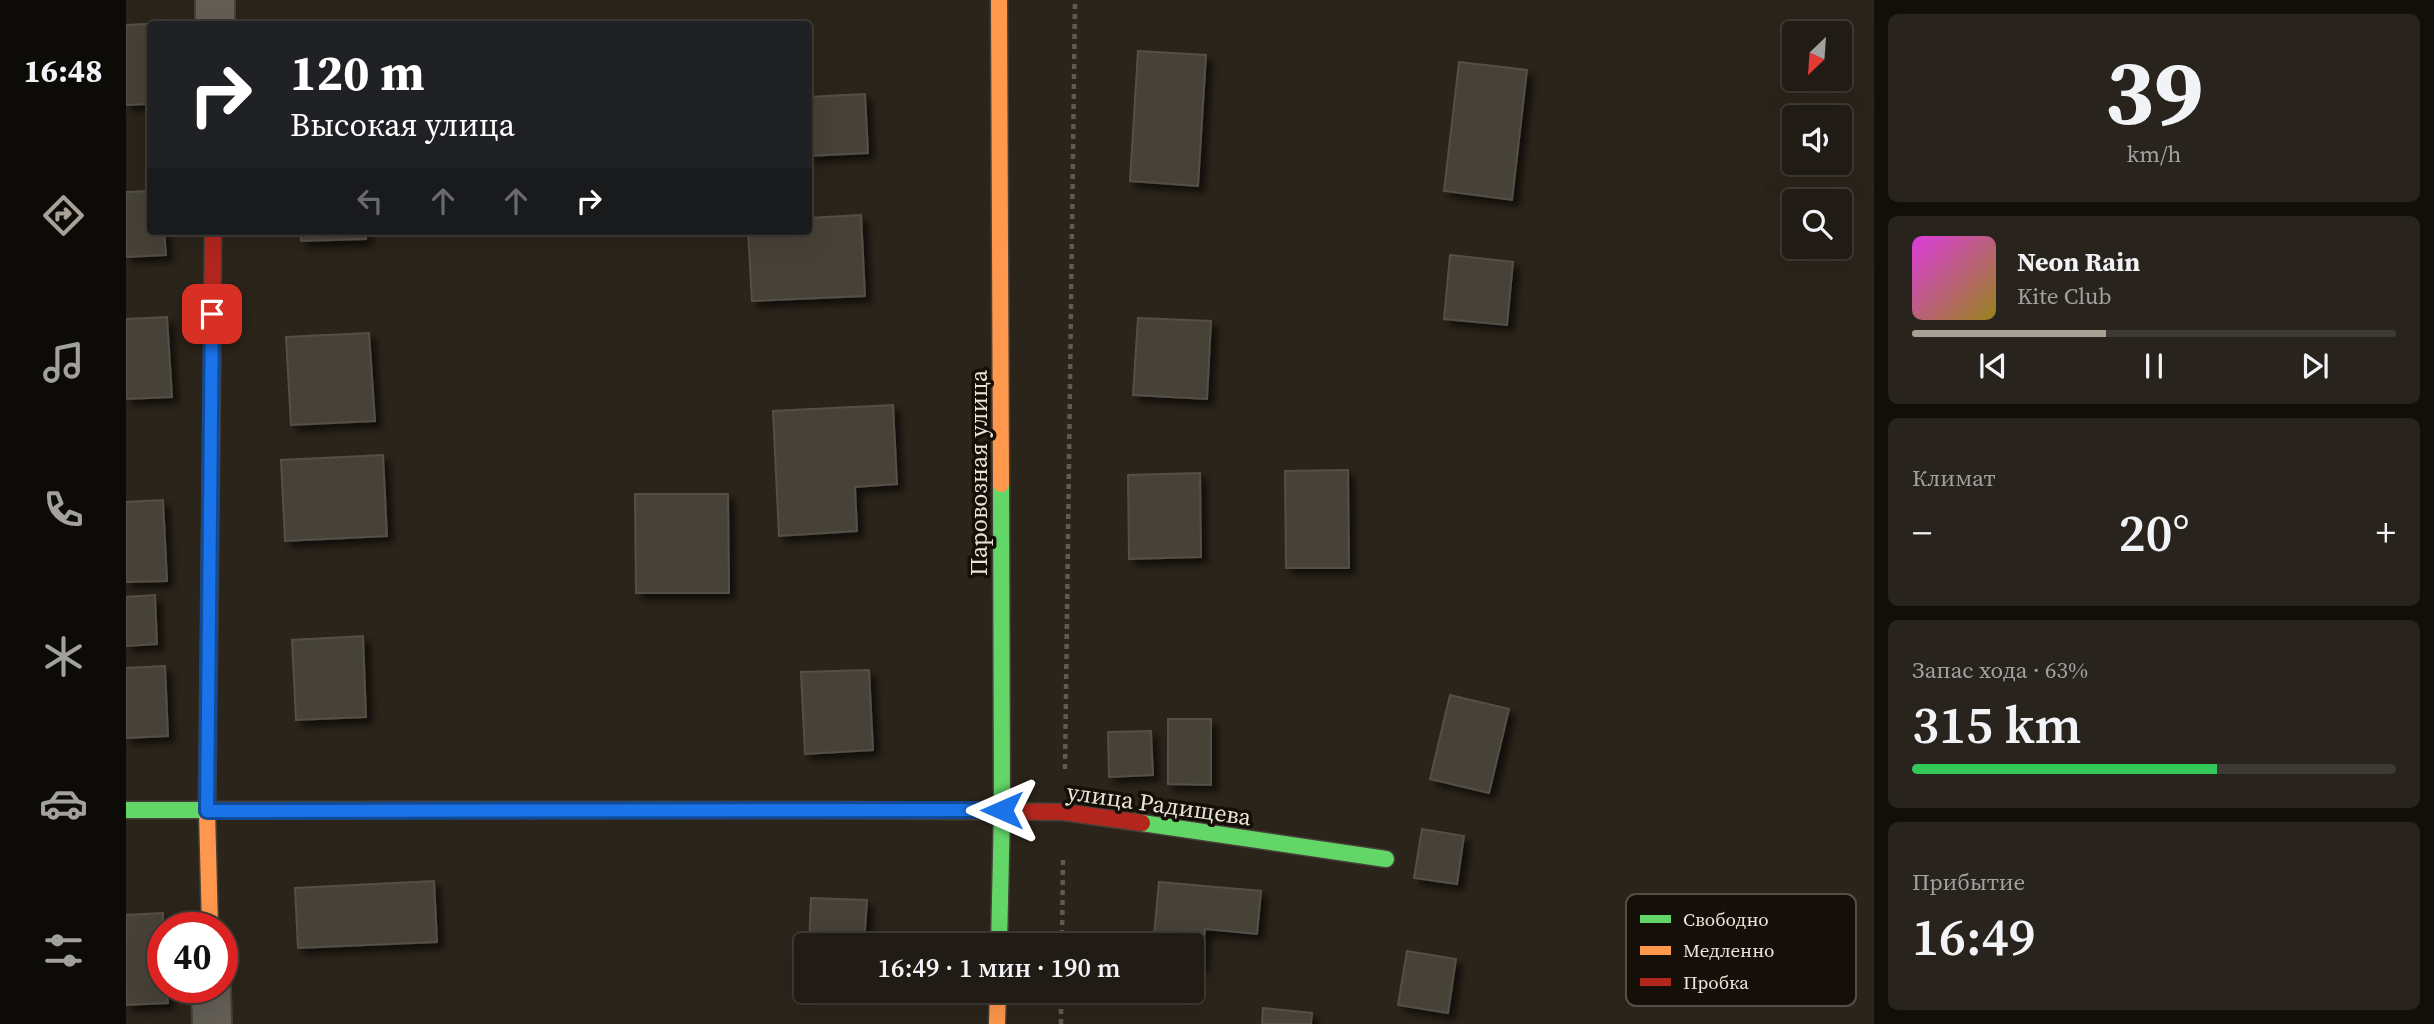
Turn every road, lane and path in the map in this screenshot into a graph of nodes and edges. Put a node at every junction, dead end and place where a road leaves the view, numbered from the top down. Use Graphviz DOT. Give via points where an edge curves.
graph roads {
  1 [pos="215,0"];
  2 [pos="999,0"];
  3 [pos="1075,0"];
  4 [pos="215,21"];
  5 [pos="213,235"];
  6 [pos="126,810"];
  7 [pos="1002,810"];
  8 [pos="207,811"];
  9 [pos="1064,812"];
  10 [pos="1386,859"];
  11 [pos="210,912"];
  12 [pos="999,933"];
  13 [pos="1062,933"];
  14 [pos="211,1003"];
  15 [pos="998,1003"];
  16 [pos="1061,1003"];
  17 [pos="212,1024"];
  18 [pos="997,1024"];
  19 [pos="1060,1024"];
  1 -- 4 [label="street"];
  2 -- 7 [label="street, Паровозная улица"];
  3 -- 9 [label="path"];
  5 -- 8 [label="street"];
  6 -- 8 [label="street, улица Радищева"];
  7 -- 8 [label="street, улица Радищева"];
  7 -- 9 [label="street, улица Радищева"];
  7 -- 12 [label="street, Паровозная улица"];
  8 -- 11 [label="street"];
  9 -- 10 [label="street, улица Радищева"];
  9 -- 13 [label="path"];
  14 -- 17 [label="street"];
  15 -- 18 [label="street"];
  16 -- 19 [label="path"];
}
